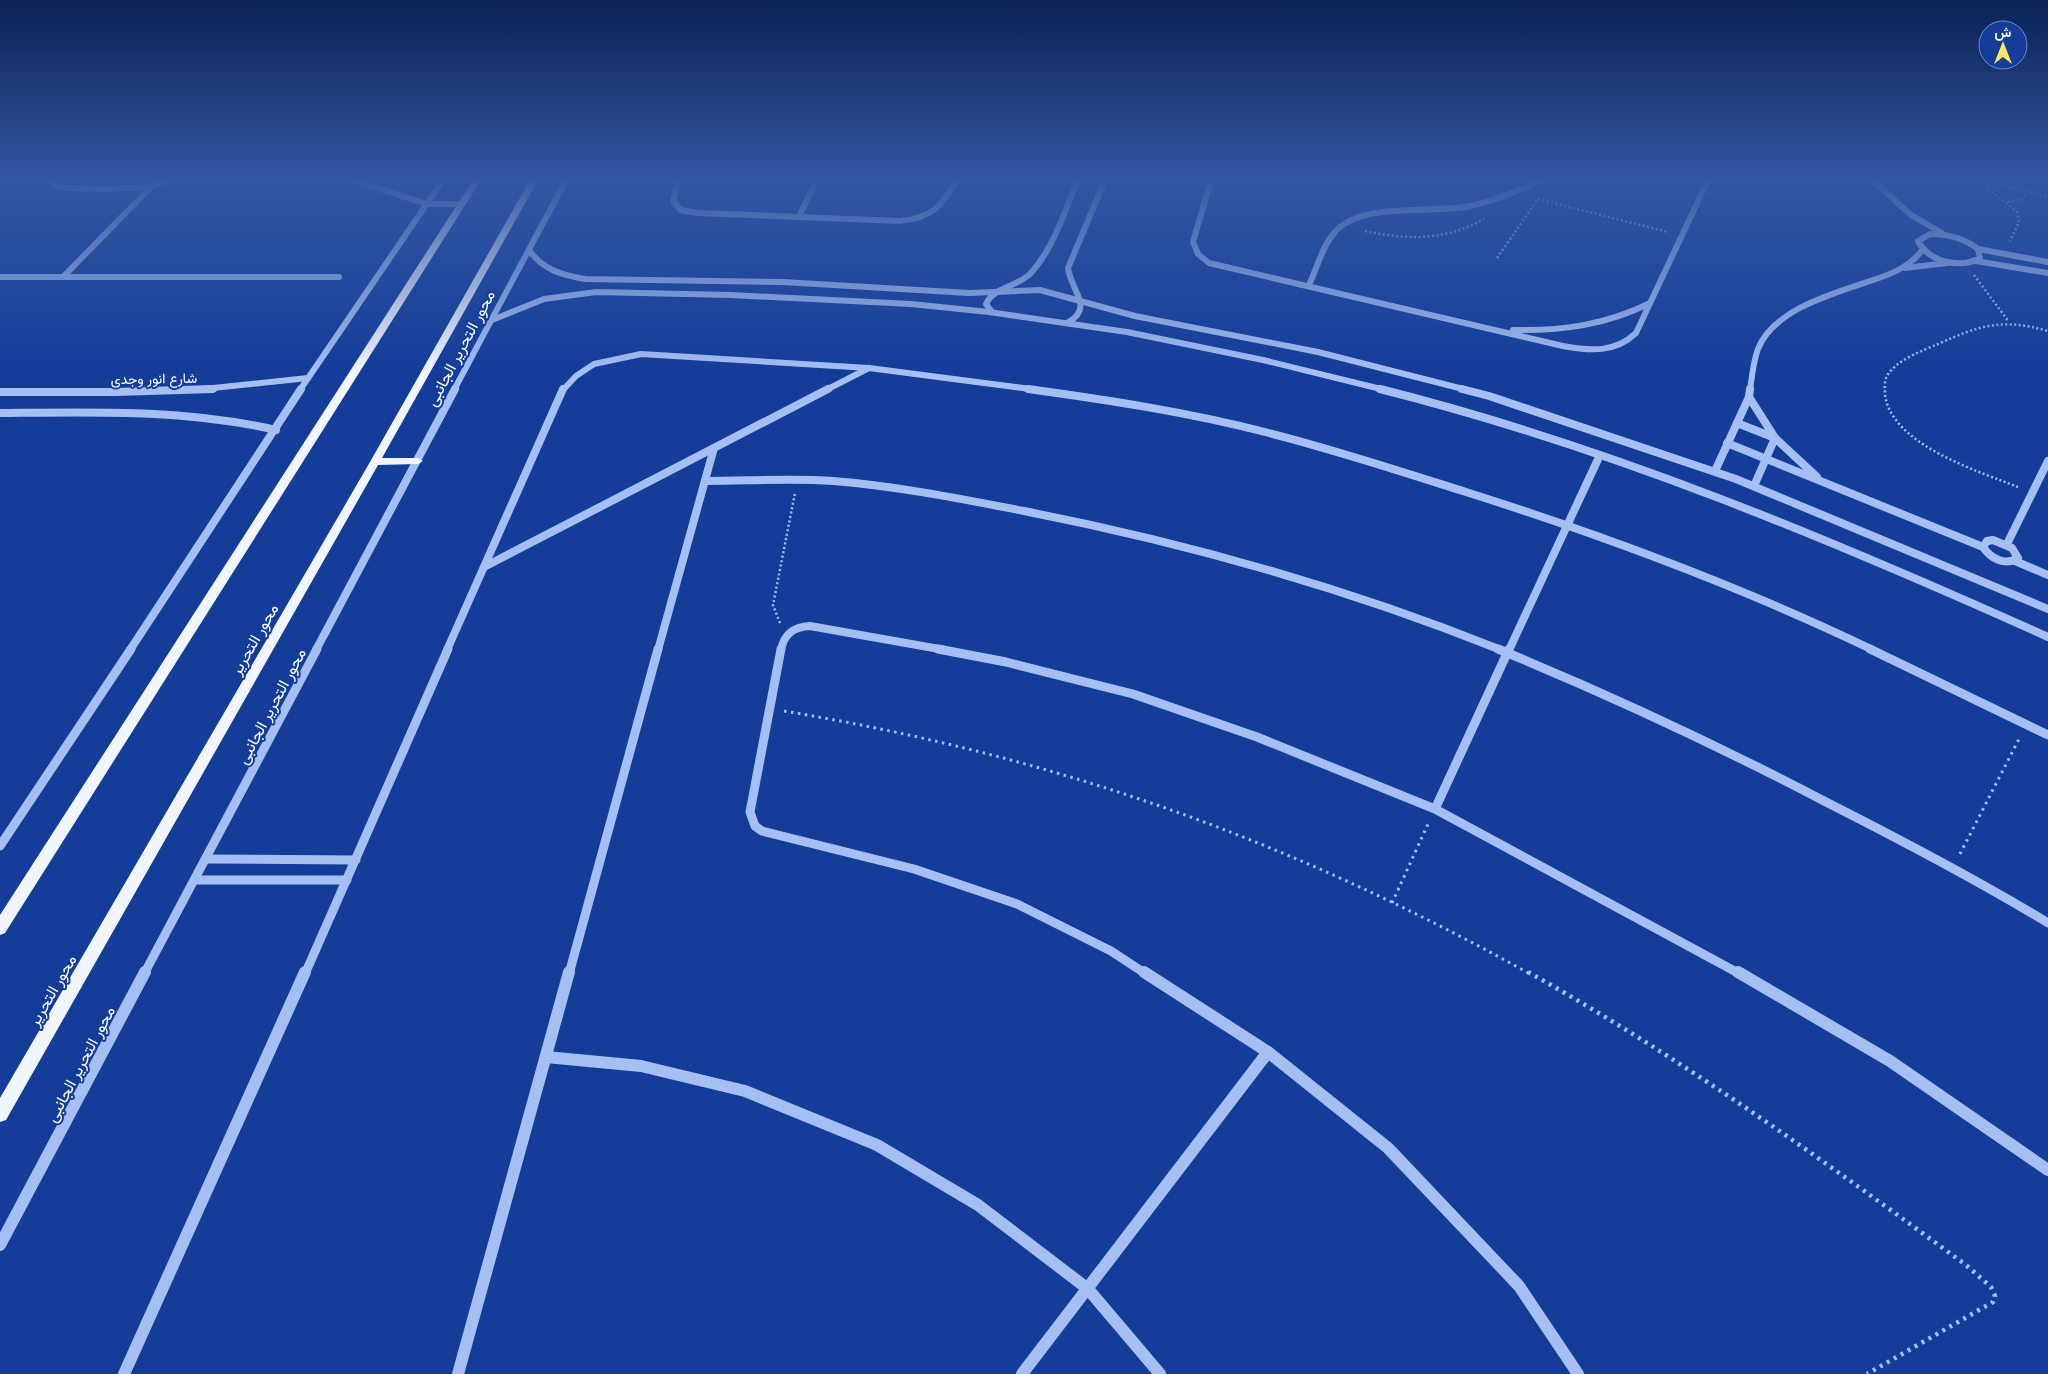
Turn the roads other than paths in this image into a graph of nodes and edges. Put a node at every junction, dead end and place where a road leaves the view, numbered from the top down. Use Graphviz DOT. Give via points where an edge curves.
graph roads {
  1 [pos="95,244"];
  2 [pos="400,244"];
  3 [pos="435,244"];
  4 [pos="498,244"];
  5 [pos="533,244"];
  6 [pos="1050,244"];
  7 [pos="1078,244"];
  8 [pos="1194,244"];
  9 [pos="1329,244"];
  10 [pos="1678,244"];
  11 [pos="1920,244"];
  12 [pos="1971,244"];
  13 [pos="1923,249"];
  14 [pos="1978,249"];
  15 [pos="530,250"];
  16 [pos="1954,262"];
  17 [pos="1976,262"];
  18 [pos="2048,262"];
  19 [pos="1902,269"];
  20 [pos="2048,273"];
  21 [pos="0,277"];
  22 [pos="63,277"];
  23 [pos="339,277"];
  24 [pos="609,278"];
  25 [pos="1309,285"];
  26 [pos="602,292"];
  27 [pos="997,292"];
  28 [pos="1079,300"];
  29 [pos="1650,303"];
  30 [pos="992,312"];
  31 [pos="492,320"];
  32 [pos="1067,323"];
  33 [pos="1494,329"];
  34 [pos="869,368"];
  35 [pos="308,378"];
  36 [pos="0,392"];
  37 [pos="1749,397"];
  38 [pos="0,413"];
  39 [pos="1737,423"];
  40 [pos="276,430"];
  41 [pos="1775,438"];
  42 [pos="1727,442"];
  43 [pos="714,448"];
  44 [pos="1600,455"];
  45 [pos="1766,458"];
  46 [pos="418,461"];
  47 [pos="2048,461"];
  48 [pos="375,462"];
  49 [pos="1715,471"];
  50 [pos="1817,478"];
  51 [pos="705,482"];
  52 [pos="1754,486"];
  53 [pos="1568,524"];
  54 [pos="2007,544"];
  55 [pos="1983,547"];
  56 [pos="2015,561"];
  57 [pos="484,566"];
  58 [pos="2048,575"];
  59 [pos="2048,609"];
  60 [pos="2048,636"];
  61 [pos="1508,653"];
  62 [pos="2048,735"];
  63 [pos="1435,809"];
  64 [pos="0,845"];
  65 [pos="206,859"];
  66 [pos="356,860"];
  67 [pos="196,880"];
  68 [pos="347,880"];
  69 [pos="2048,923"];
  70 [pos="0,928"];
  71 [pos="1268,1052"];
  72 [pos="546,1057"];
  73 [pos="0,1114"];
  74 [pos="2048,1170"];
  75 [pos="0,1246"];
  76 [pos="1088,1290"];
  77 [pos="124,1374"];
  78 [pos="458,1374"];
  79 [pos="1022,1374"];
  80 [pos="1160,1374"];
  81 [pos="1578,1374"];
  1 -- 22 [label="street"];
  2 -- 35 [label="street"];
  3 -- 70 [label="main road"];
  4 -- 48 [label="main road, محور التحرير"];
  5 -- 15 [label="street, محور التحرير الجانبى"];
  6 -- 27 [label="street" via="1028,277"];
  7 -- 28 [label="street" via="1068,268 1068,278"];
  8 -- 25 [label="street" via="1200,257 1209,264"];
  9 -- 25 [label="street"];
  10 -- 29 [label="street"];
  11 -- 13 [label="street"];
  12 -- 14 [label="street"];
  13 -- 16 [label="street"];
  13 -- 19 [label="street"];
  14 -- 17 [label="street" via="1981,254"];
  14 -- 18 [label="street"];
  15 -- 24 [label="street" via="535,260 556,272 585,278"];
  15 -- 31 [label="street, محور التحرير الجانبى"];
  16 -- 17 [label="street"];
  16 -- 19 [label="street"];
  17 -- 20 [label="street"];
  19 -- 37 [label="street" via="1816,301 1780,320 1758,347"];
  21 -- 22 [label="street"];
  22 -- 23 [label="street"];
  24 -- 26 [label="street"];
  24 -- 27 [label="street"];
  25 -- 33 [label="street"];
  26 -- 30 [label="street" via="862,301"];
  26 -- 31 [label="street" via="545,299"];
  27 -- 28 [label="street" via="1040,290"];
  27 -- 30 [label="street" via="987,299 987,307"];
  28 -- 32 [label="street" via="1083,305 1080,316"];
  28 -- 49 [label="street" via="1135,316 1318,352 1489,396"];
  29 -- 33 [label="street" via="1616,319 1580,327"];
  29 -- 33 [label="street" via="1629,342 1609,349 1582,350"];
  30 -- 32 [label="street"];
  31 -- 46 [label="street, محور التحرير الجانبى"];
  32 -- 44 [label="street" via="1310,370 1479,416"];
  34 -- 43 [label="street"];
  34 -- 53 [label="street" via="1089,397 1265,432 1379,464"];
  34 -- 57 [label="street" via="641,354 614,357 589,365 570,379 560,395"];
  35 -- 36 [label="street, شارع انور وجدى" via="188,392"];
  35 -- 40 [label="street"];
  37 -- 39 [label="street"];
  37 -- 41 [label="street"];
  38 -- 40 [label="street" via="184,414 248,422"];
  39 -- 41 [label="street"];
  39 -- 42 [label="street"];
  40 -- 64 [label="street"];
  41 -- 45 [label="street"];
  41 -- 50 [label="street"];
  42 -- 45 [label="street"];
  42 -- 49 [label="street"];
  43 -- 51 [label="street"];
  43 -- 57 [label="street"];
  44 -- 53 [label="street"];
  44 -- 60 [label="street" via="1712,494 1951,592"];
  45 -- 50 [label="street"];
  45 -- 52 [label="street"];
  46 -- 48 [label="main road"];
  46 -- 65 [label="street, محور التحرير الجانبى"];
  47 -- 54 [label="street"];
  48 -- 73 [label="main road, محور التحرير"];
  49 -- 52 [label="street"];
  50 -- 55 [label="street"];
  51 -- 61 [label="street" via="830,481 890,488 1084,522 1176,544 1354,596"];
  51 -- 72 [label="street"];
  52 -- 59 [label="street"];
  53 -- 61 [label="street"];
  53 -- 62 [label="street" via="1843,636"];
  54 -- 55 [label="street" via="1993,540 1987,541"];
  54 -- 56 [label="street" via="2018,555"];
  55 -- 56 [label="street" via="1996,559"];
  56 -- 58 [label="street"];
  57 -- 66 [label="street"];
  61 -- 63 [label="street"];
  61 -- 69 [label="street" via="1663,719 1952,868"];
  63 -- 71 [label="street" via="1257,737 1133,694 1006,662 815,626 799,627 786,635 750,812 755,826 762,831 914,869 1017,904 1111,951"];
  63 -- 74 [label="street" via="1736,971 1890,1061"];
  65 -- 66 [label="street"];
  65 -- 67 [label="street, محور التحرير الجانبى"];
  66 -- 68 [label="street"];
  67 -- 68 [label="street"];
  67 -- 75 [label="street, محور التحرير الجانبى"];
  68 -- 77 [label="street"];
  71 -- 76 [label="street"];
  71 -- 81 [label="street" via="1388,1148 1519,1286"];
  72 -- 76 [label="street" via="640,1066 745,1090 878,1145 978,1205"];
  72 -- 78 [label="street"];
  76 -- 79 [label="street"];
  76 -- 80 [label="street"];
}
